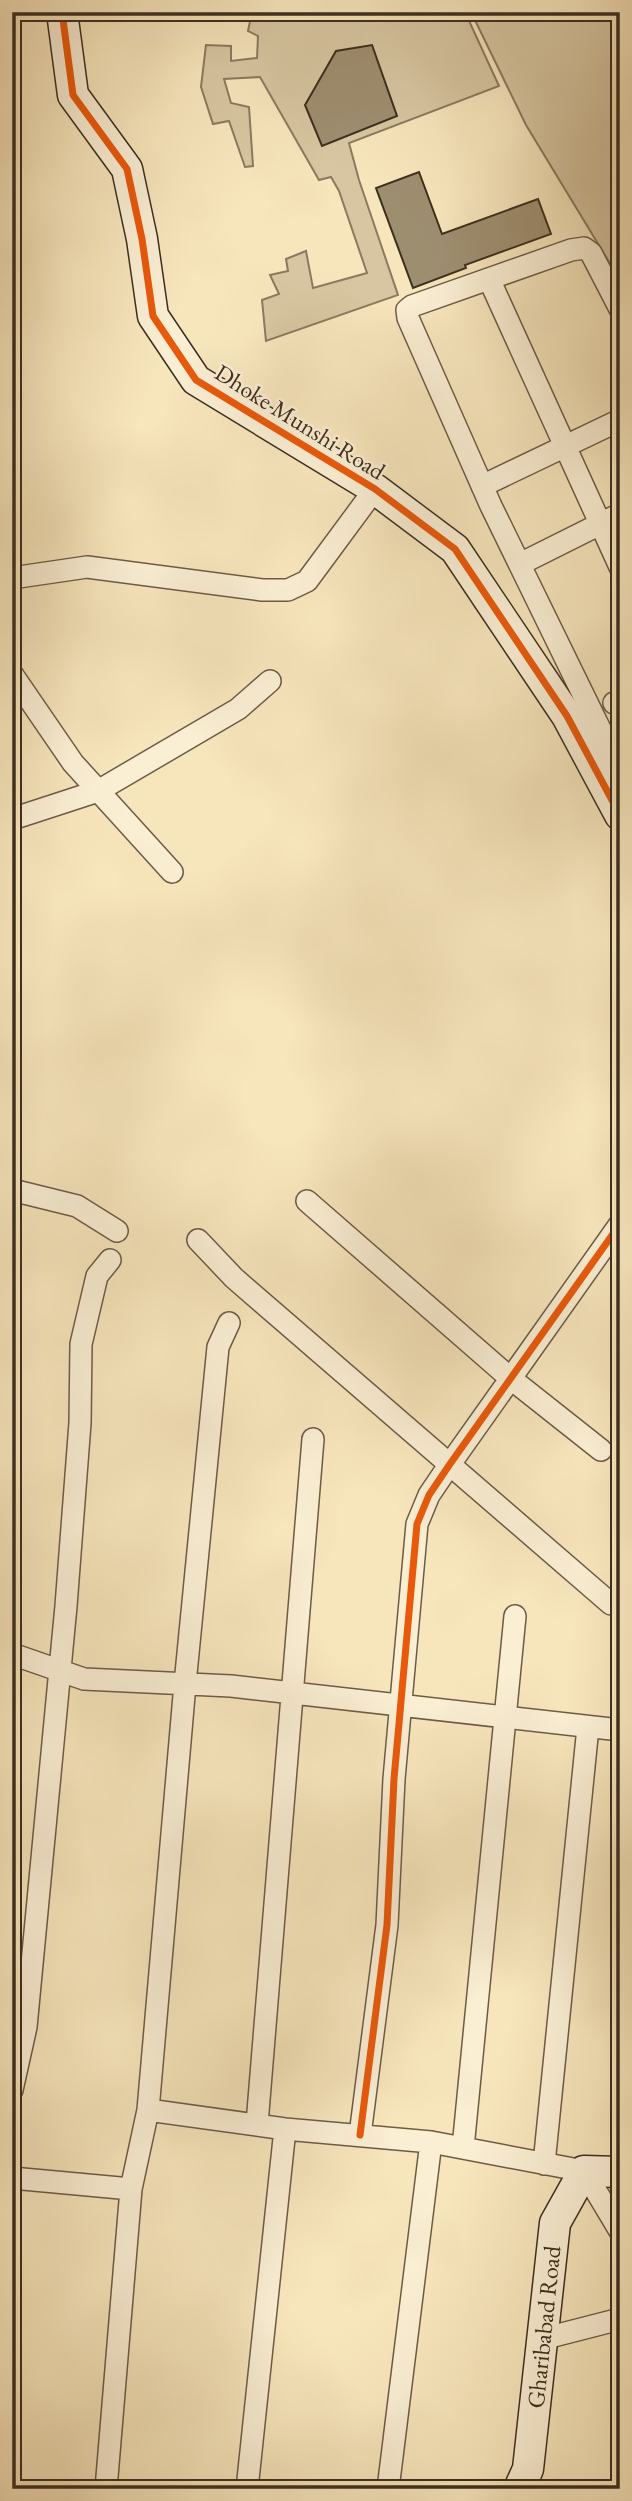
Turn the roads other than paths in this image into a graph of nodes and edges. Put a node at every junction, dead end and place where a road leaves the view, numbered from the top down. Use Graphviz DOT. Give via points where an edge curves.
graph roads {
  1 [pos="62,12"];
  2 [pos="489,279"];
  3 [pos="620,309"];
  4 [pos="620,420"];
  5 [pos="564,447"];
  6 [pos="482,486"];
  7 [pos="375,489"];
  8 [pos="620,514"];
  9 [pos="599,524"];
  10 [pos="520,564"];
  11 [pos="620,567"];
  12 [pos="12,578"];
  13 [pos="12,674"];
  14 [pos="270,681"];
  15 [pos="620,770"];
  16 [pos="98,791"];
  17 [pos="620,815"];
  18 [pos="12,819"];
  19 [pos="172,872"];
  20 [pos="12,1190"];
  21 [pos="307,1201"];
  22 [pos="620,1224"];
  23 [pos="117,1231"];
  24 [pos="198,1240"];
  25 [pos="110,1260"];
  26 [pos="229,1323"];
  27 [pos="510,1378"];
  28 [pos="313,1439"];
  29 [pos="601,1450"];
  30 [pos="450,1464"];
  31 [pos="611,1604"];
  32 [pos="515,1616"];
  33 [pos="12,1654"];
  34 [pos="60,1671"];
  35 [pos="185,1684"];
  36 [pos="292,1693"];
  37 [pos="400,1705"];
  38 [pos="505,1718"];
  39 [pos="588,1727"];
  40 [pos="620,1730"];
  41 [pos="12,2090"];
  42 [pos="148,2110"];
  43 [pos="257,2124"];
  44 [pos="285,2129"];
  45 [pos="360,2135"];
  46 [pos="430,2142"];
  47 [pos="463,2148"];
  48 [pos="544,2164"];
  49 [pos="583,2171"];
  50 [pos="620,2172"];
  51 [pos="12,2178"];
  52 [pos="131,2189"];
  53 [pos="620,2231"];
  54 [pos="620,2319"];
  55 [pos="542,2339"];
  56 [pos="106,2489"];
  57 [pos="247,2489"];
  58 [pos="388,2489"];
  59 [pos="519,2489"];
  1 -- 7 [label="street, Dhoke Munshi Road" via="73,95 127,169 153,316 196,380"];
  2 -- 3 [label="street" via="584,248"];
  2 -- 5 [label="street"];
  2 -- 6 [label="street" via="407,310"];
  4 -- 5 [label="street"];
  5 -- 6 [label="street"];
  5 -- 9 [label="street"];
  6 -- 10 [label="street"];
  7 -- 12 [label="street" via="307,581 288,590 88,567"];
  7 -- 17 [label="street, Dhoke Munshi Road" via="454,549 568,716"];
  8 -- 9 [label="street"];
  9 -- 10 [label="street"];
  9 -- 11 [label="street"];
  10 -- 15 [label="street"];
  13 -- 16 [label="street" via="73,763"];
  14 -- 16 [label="street" via="238,709"];
  16 -- 18 [label="street"];
  16 -- 19 [label="street"];
  20 -- 23 [label="street" via="77,1206"];
  21 -- 27 [label="street"];
  22 -- 27 [label="street"];
  24 -- 30 [label="street" via="234,1278"];
  25 -- 34 [label="street" via="97,1276 81,1344 80,1423"];
  26 -- 35 [label="street" via="218,1347"];
  27 -- 29 [label="street"];
  27 -- 30 [label="street"];
  28 -- 36 [label="street"];
  30 -- 31 [label="street"];
  30 -- 37 [label="street" via="417,1524"];
  32 -- 38 [label="street"];
  33 -- 34 [label="street"];
  34 -- 35 [label="street" via="84,1679"];
  34 -- 41 [label="street" via="26,2027"];
  35 -- 36 [label="street"];
  35 -- 42 [label="street"];
  36 -- 37 [label="street"];
  36 -- 43 [label="street"];
  37 -- 38 [label="street"];
  37 -- 45 [label="street" via="387,1926"];
  38 -- 39 [label="street"];
  38 -- 47 [label="street"];
  39 -- 40 [label="street"];
  39 -- 48 [label="street"];
  42 -- 43 [label="street"];
  42 -- 52 [label="street"];
  43 -- 44 [label="street"];
  44 -- 45 [label="street"];
  44 -- 57 [label="street"];
  45 -- 46 [label="street"];
  46 -- 47 [label="street"];
  46 -- 58 [label="street"];
  47 -- 48 [label="street"];
  48 -- 49 [label="street"];
  49 -- 50 [label="street"];
  49 -- 53 [label="street"];
  49 -- 55 [label="street, Gharibabad Road" via="555,2223"];
  51 -- 52 [label="street"];
  52 -- 56 [label="street"];
  54 -- 55 [label="street"];
  55 -- 59 [label="street, Gharibabad Road" via="528,2469"];
}
